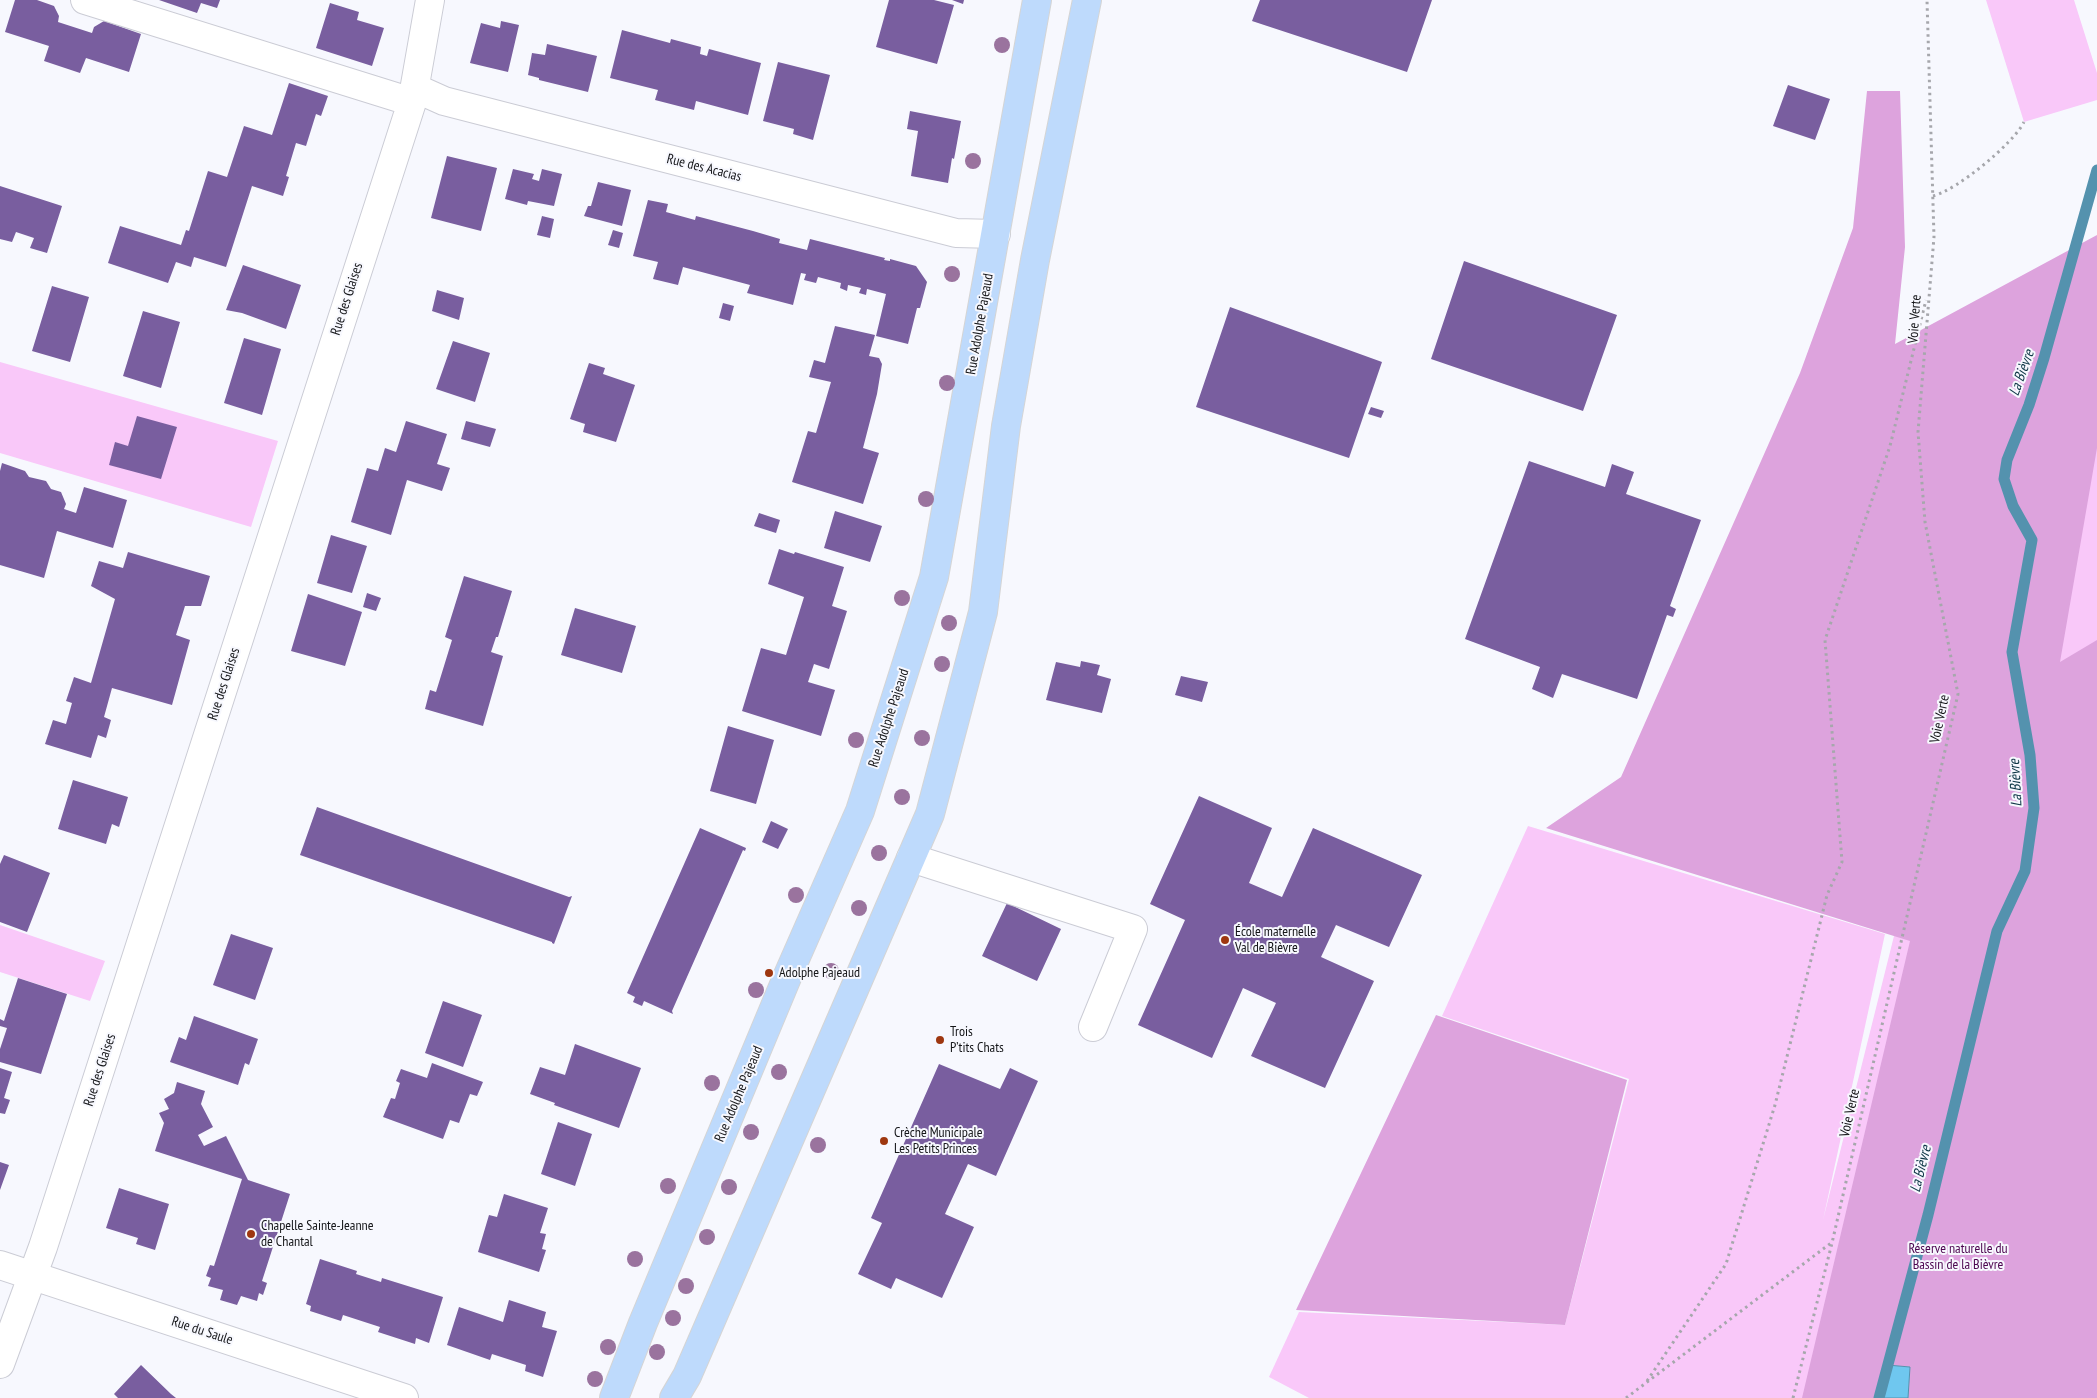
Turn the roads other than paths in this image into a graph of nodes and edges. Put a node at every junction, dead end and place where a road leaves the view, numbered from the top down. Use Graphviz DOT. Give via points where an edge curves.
graph roads {
  1 [pos="85,0"];
  2 [pos="430,0"];
  3 [pos="1037,0"];
  4 [pos="1087,0"];
  5 [pos="413,95"];
  6 [pos="996,234"];
  7 [pos="911,858"];
  8 [pos="1093,1027"];
  9 [pos="0,1266"];
  10 [pos="34,1276"];
  11 [pos="0,1364"];
  12 [pos="404,1398"];
  13 [pos="614,1398"];
  14 [pos="674,1398"];
  1 -- 5 [label="street, Rue des Acacias"];
  2 -- 5 [label="street, Rue des Glaises"];
  3 -- 6 [label="main road, Rue Adolphe Pajeaud"];
  4 -- 7 [label="main road" via="1035,260 1006,426 983,612 930,814"];
  5 -- 6 [label="street, Rue des Acacias" via="946,231"];
  5 -- 10 [label="street, Rue des Glaises"];
  6 -- 13 [label="main road, Rue Adolphe Pajeaud" via="934,577 860,811 781,993"];
  7 -- 8 [label="street" via="1132,929"];
  7 -- 14 [label="main road"];
  9 -- 10 [label="street, Rue du Saule"];
  10 -- 11 [label="street, Rue des Glaises"];
  10 -- 12 [label="street, Rue du Saule"];
}
